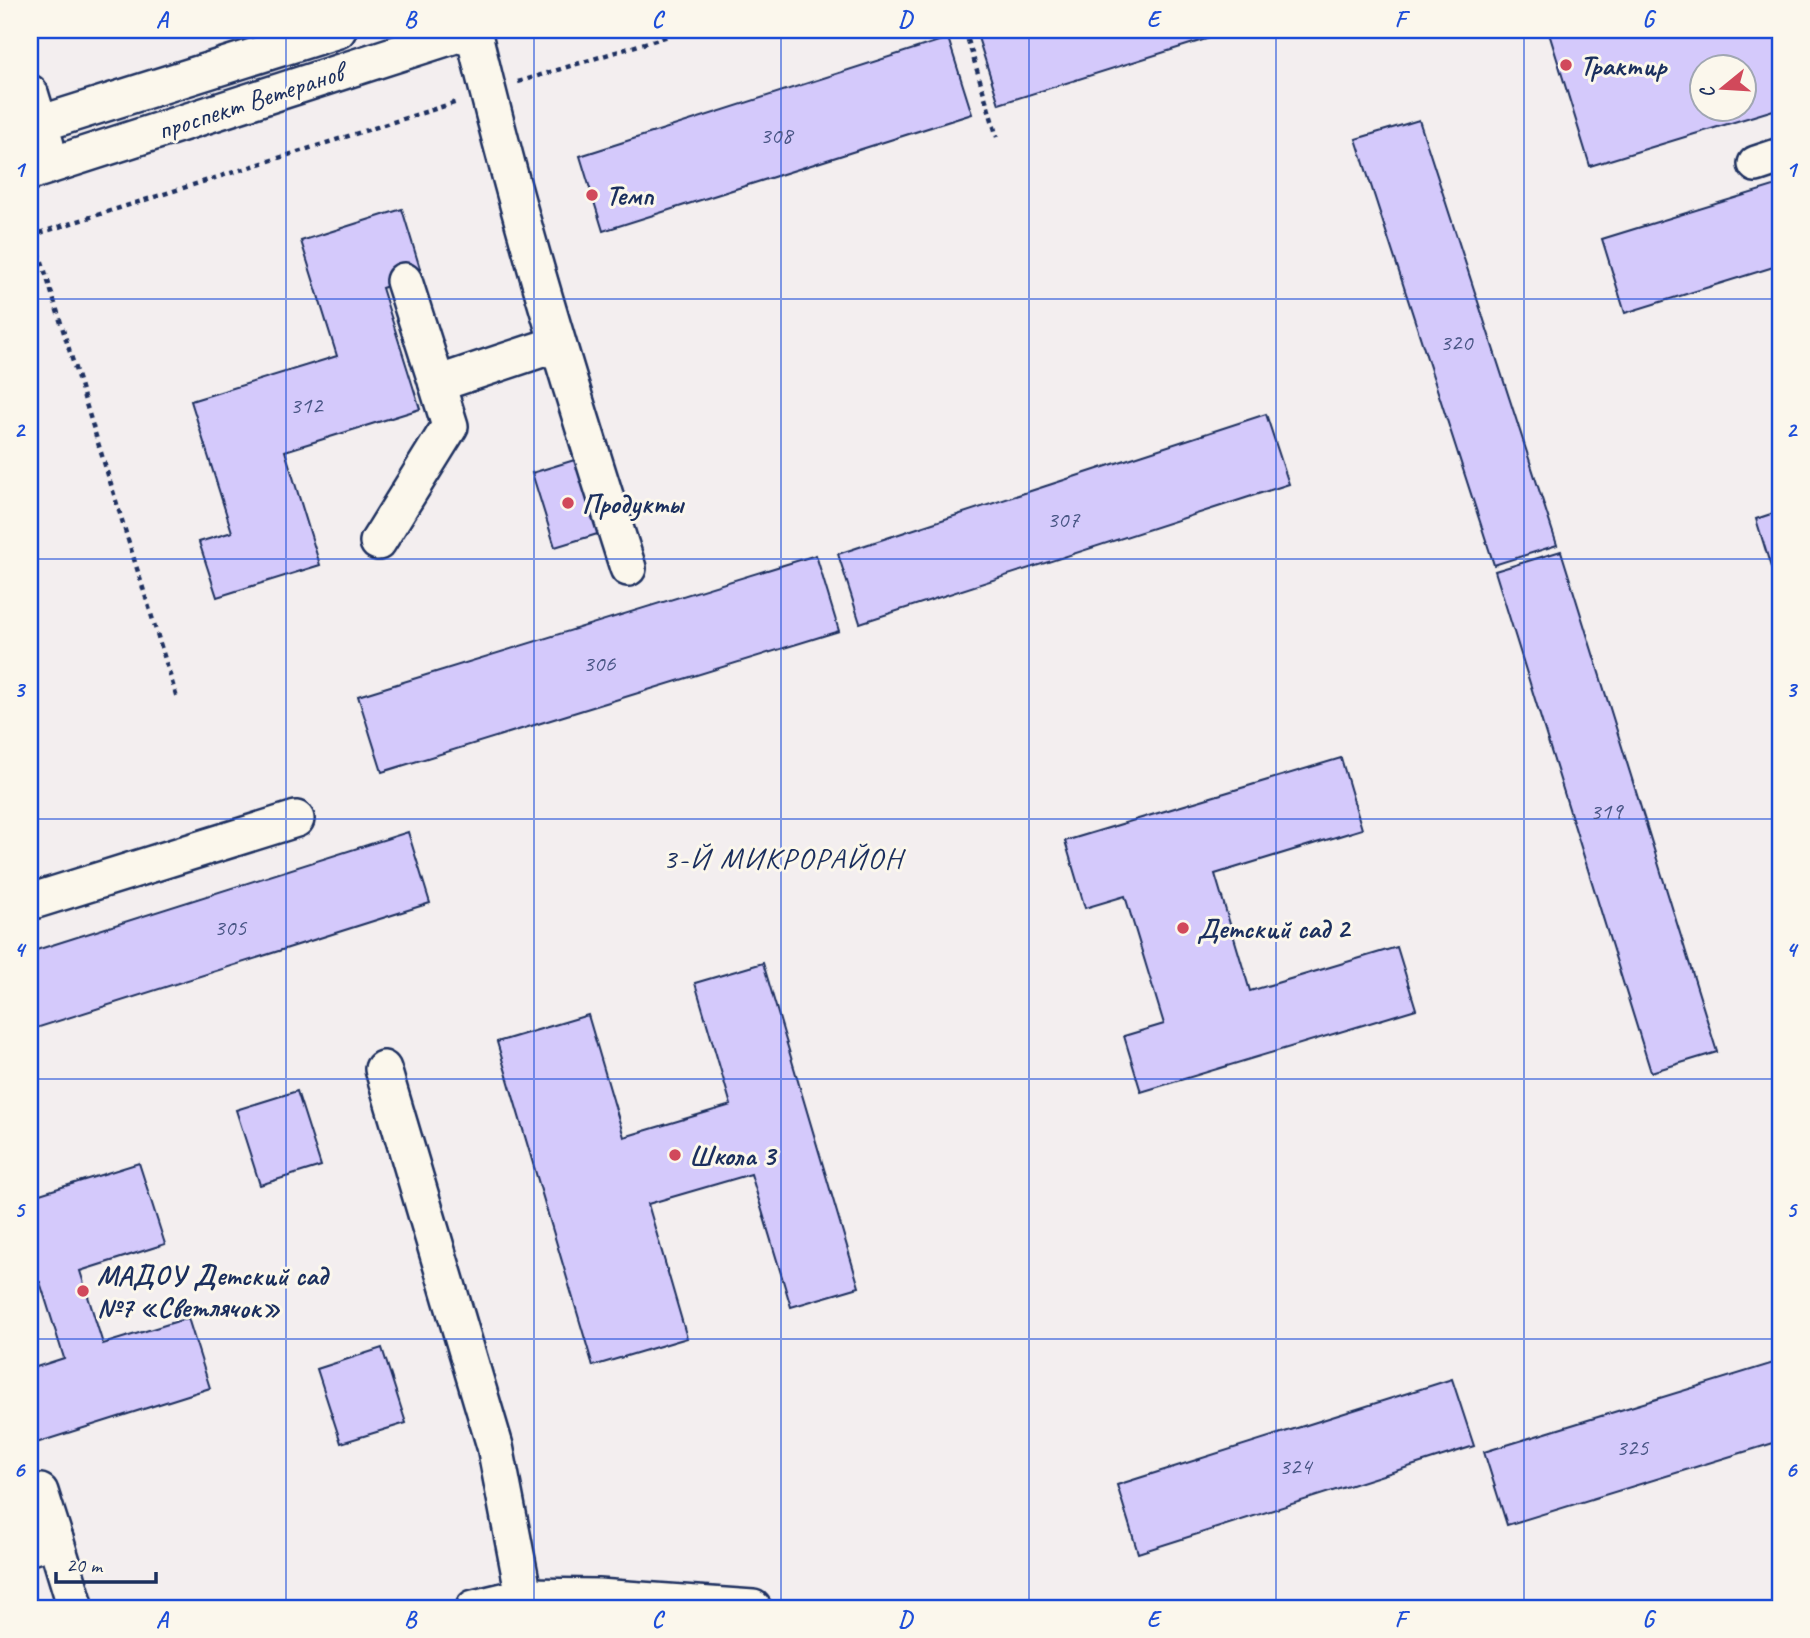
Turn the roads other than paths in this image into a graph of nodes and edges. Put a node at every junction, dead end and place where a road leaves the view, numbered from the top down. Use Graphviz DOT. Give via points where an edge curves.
graph roads {
  1 [pos="338,30"];
  2 [pos="472,30"];
  3 [pos="33,115"];
  4 [pos="41,169"];
  5 [pos="404,281"];
  6 [pos="557,344"];
  7 [pos="437,384"];
  8 [pos="378,542"];
  9 [pos="628,568"];
  10 [pos="296,819"];
  11 [pos="30,902"];
  12 [pos="383,1069"];
  13 [pos="40,1492"];
  14 [pos="42,1543"];
  15 [pos="524,1595"];
  16 [pos="76,1608"];
  17 [pos="474,1608"];
  18 [pos="753,1608"];
  1 -- 3 [label="street, проспект Ветеранов"];
  2 -- 4 [label="street, проспект Ветеранов"];
  2 -- 6 [label="street"];
  3 -- 4 [label="street"];
  5 -- 7 [label="street"];
  6 -- 7 [label="street"];
  6 -- 9 [label="street"];
  7 -- 8 [label="street" via="450,426"];
  10 -- 11 [label="street"];
  12 -- 15 [label="street" via="495,1446"];
  13 -- 14 [label="street"];
  14 -- 16 [label="street"];
  15 -- 17 [label="street"];
  15 -- 18 [label="street"];
}
